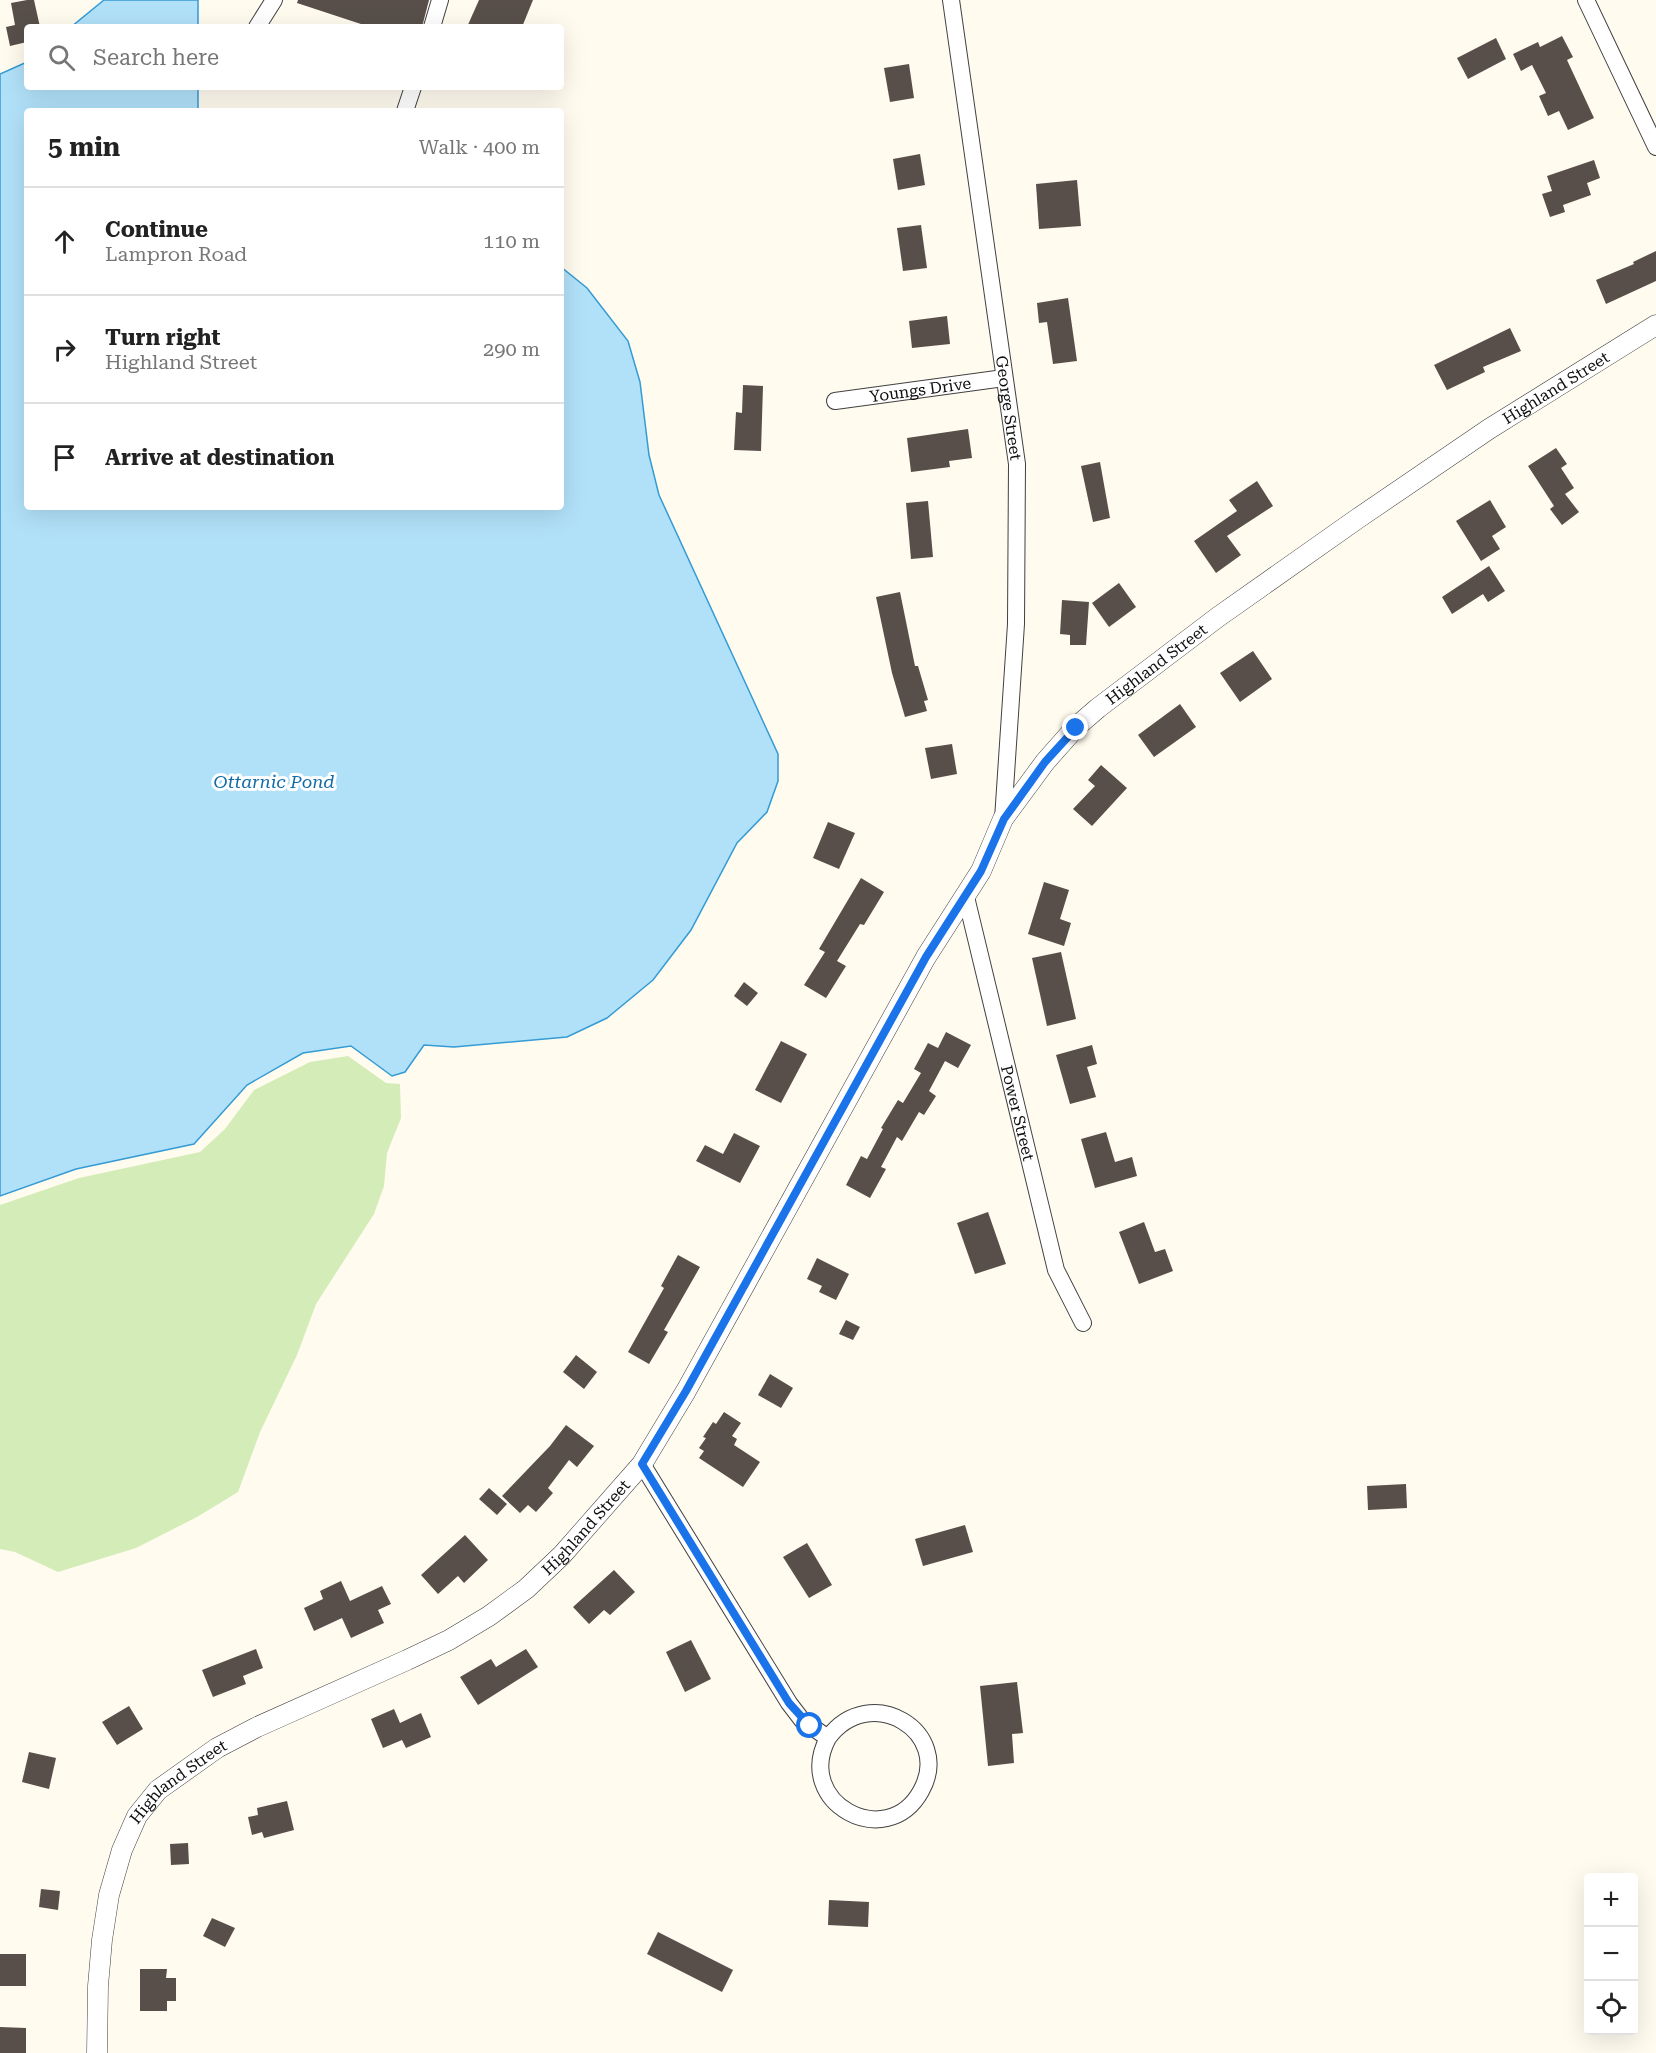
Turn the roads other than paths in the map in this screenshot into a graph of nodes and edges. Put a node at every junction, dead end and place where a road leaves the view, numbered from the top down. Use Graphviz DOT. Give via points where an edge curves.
graph roads {
  1 [pos="274,0"];
  2 [pos="440,0"];
  3 [pos="951,0"];
  4 [pos="1586,0"];
  5 [pos="258,24"];
  6 [pos="433,24"];
  7 [pos="412,90"];
  8 [pos="406,108"];
  9 [pos="1656,147"];
  10 [pos="1656,325"];
  11 [pos="1004,378"];
  12 [pos="835,401"];
  13 [pos="1004,819"];
  14 [pos="966,897"];
  15 [pos="1083,1323"];
  16 [pos="642,1464"];
  17 [pos="828,1738"];
  18 [pos="98,2053"];
  1 -- 5 [label="street"];
  2 -- 6 [label="street"];
  3 -- 11 [label="street, George Street"];
  4 -- 9 [label="street"];
  7 -- 8 [label="street"];
  10 -- 13 [label="street, Highland Street" via="1489,429 1218,617 1076,728 1045,762"];
  11 -- 12 [label="street, Youngs Drive"];
  11 -- 13 [label="street, George Street" via="1017,464 1016,624"];
  13 -- 14 [label="street, Highland Street"];
  14 -- 15 [label="street, Power Street" via="1056,1270"];
  14 -- 16 [label="street, Highland Street" via="926,957"];
  16 -- 17 [label="street" via="789,1703 802,1720"];
  16 -- 18 [label="street, Highland Street" via="562,1555 526,1589 489,1616 449,1640 217,1748 158,1790 137,1816 109,1895 100,1967"];
  17 -- 17 [label="street" via="820,1759 822,1780 829,1796 848,1813 872,1819 889,1817 904,1809 921,1791 927,1775 925,1750 918,1735 899,1718 864,1713 847,1719"];
}
